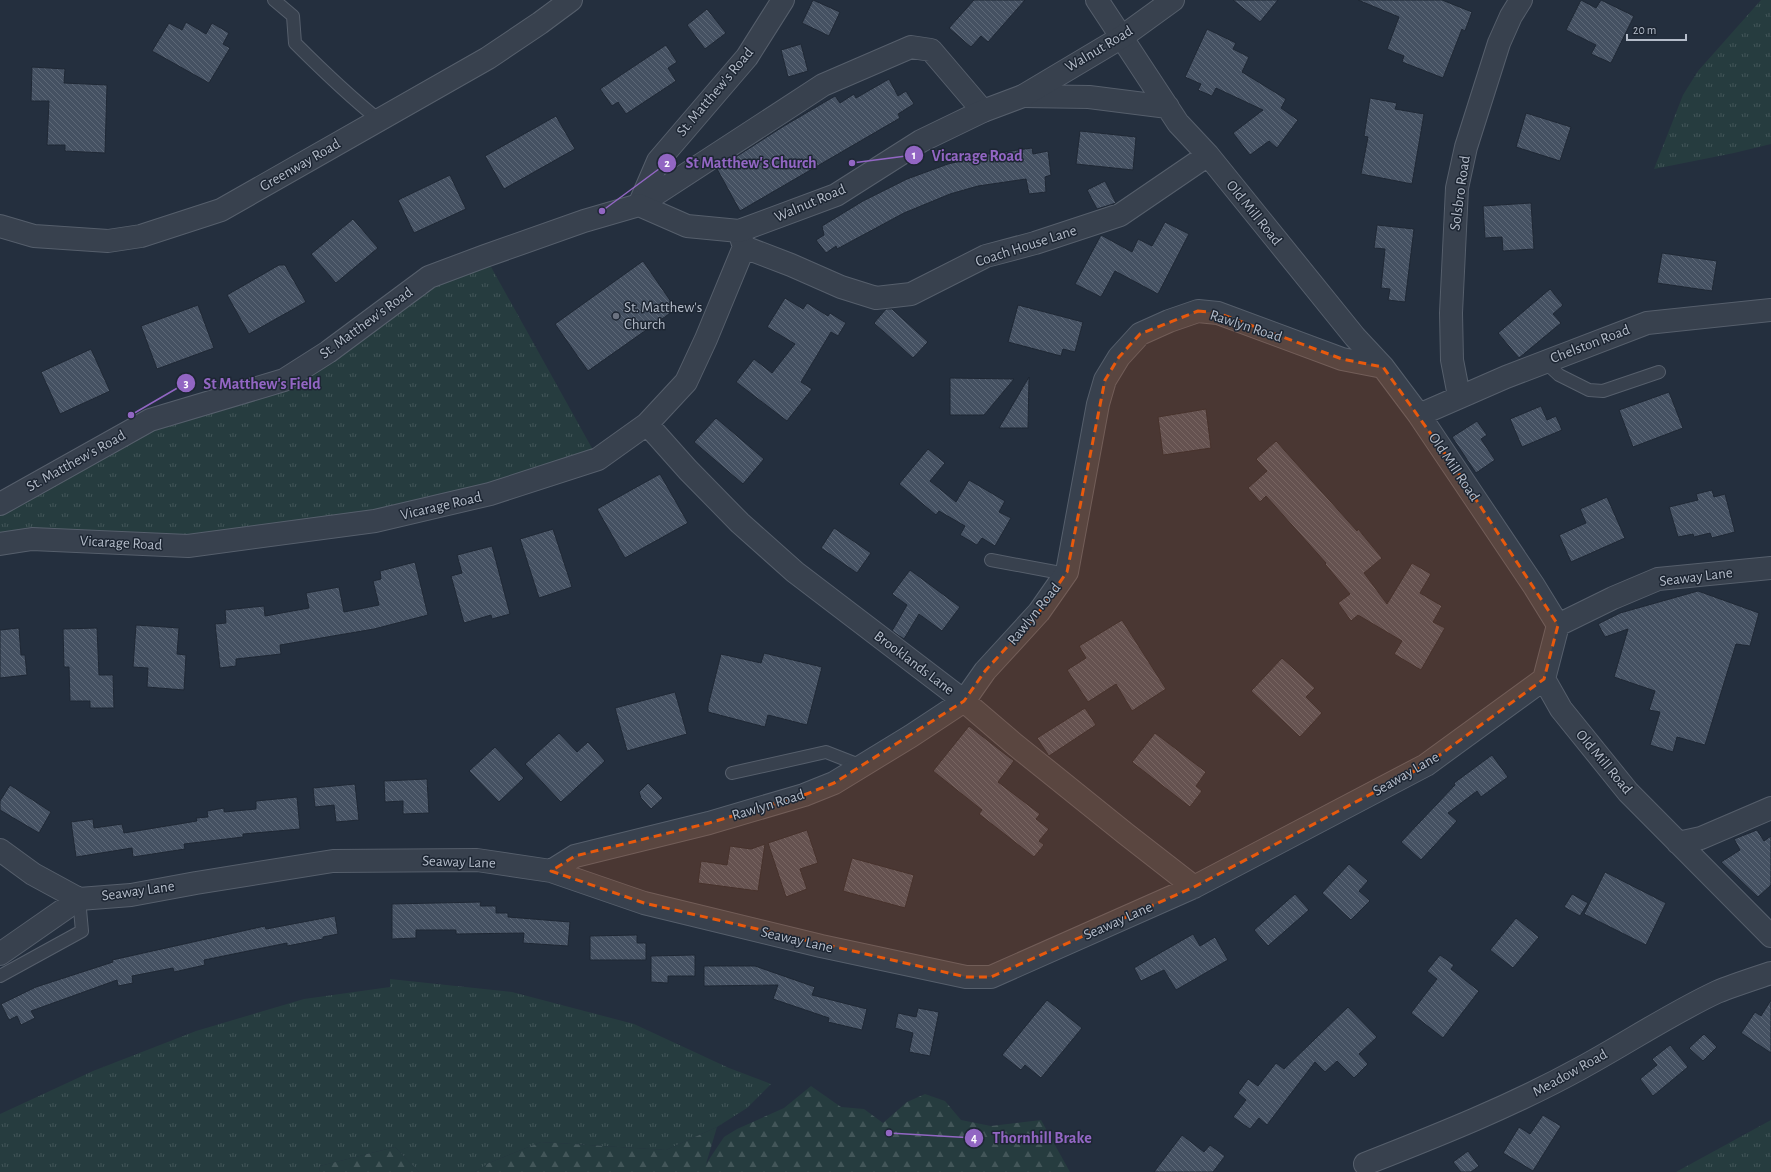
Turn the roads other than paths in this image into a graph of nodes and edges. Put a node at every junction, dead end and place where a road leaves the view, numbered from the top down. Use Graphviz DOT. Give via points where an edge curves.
graph roads {
  1 [pos="274,0"];
  2 [pos="571,0"];
  3 [pos="782,0"];
  4 [pos="1097,0"];
  5 [pos="1173,0"];
  6 [pos="1521,0"];
  7 [pos="1122,37"];
  8 [pos="1023,96"];
  9 [pos="1168,107"];
  10 [pos="983,111"];
  11 [pos="380,120"];
  12 [pos="1208,155"];
  13 [pos="639,205"];
  14 [pos="0,226"];
  15 [pos="742,239"];
  16 [pos="1771,310"];
  17 [pos="1544,361"];
  18 [pos="1383,367"];
  19 [pos="1659,372"];
  20 [pos="1460,396"];
  21 [pos="1419,415"];
  22 [pos="647,424"];
  23 [pos="0,504"];
  24 [pos="0,544"];
  25 [pos="992,560"];
  26 [pos="1771,568"];
  27 [pos="1066,574"];
  28 [pos="1558,625"];
  29 [pos="1544,679"];
  30 [pos="964,701"];
  31 [pos="862,766"];
  32 [pos="732,773"];
  33 [pos="1771,808"];
  34 [pos="1678,843"];
  35 [pos="0,850"];
  36 [pos="551,871"];
  37 [pos="1194,887"];
  38 [pos="79,899"];
  39 [pos="1771,936"];
  40 [pos="0,954"];
  41 [pos="1771,973"];
  42 [pos="0,976"];
  43 [pos="1365,1164"];
  1 -- 11 [label="lane" via="293,16 295,43 328,77"];
  2 -- 11 [label="street, Greenway Road" via="488,58"];
  3 -- 13 [label="street, St. Matthew's Road" via="747,57 658,161"];
  4 -- 7 [label="street, Old Mill Road"];
  5 -- 7 [label="street, Walnut Road"];
  6 -- 20 [label="street, Solsbro Road" via="1499,43 1466,147 1457,188 1451,313 1452,360"];
  7 -- 8 [label="street, Walnut Road"];
  7 -- 9 [label="street, Old Mill Road"];
  8 -- 9 [label="street, Walnut Road" via="1089,97"];
  8 -- 10 [label="street, Walnut Road"];
  9 -- 12 [label="street, Old Mill Road" via="1178,123"];
  10 -- 13 [label="street" via="931,50 912,47 823,85"];
  10 -- 15 [label="street, Walnut Road" via="921,141 836,194"];
  11 -- 14 [label="street, Greenway Road" via="221,210 141,236 108,241 34,236"];
  12 -- 15 [label="street, Coach House Lane" via="1120,215 986,256 911,294 876,298 841,287 791,265"];
  12 -- 18 [label="street, Old Mill Road" via="1350,331"];
  13 -- 15 [label="street, Walnut Road" via="687,226"];
  13 -- 23 [label="street, St. Matthew's Road" via="584,221 429,277 328,352 284,380 150,420"];
  15 -- 22 [label="street, Vicarage Road" via="706,340 686,382"];
  16 -- 17 [label="street, Chelston Road" via="1647,323"];
  17 -- 19 [label="lane" via="1560,375 1589,390 1603,391"];
  17 -- 20 [label="street, Chelston Road"];
  18 -- 21 [label="street, Old Mill Road"];
  18 -- 27 [label="street, Rawlyn Road" via="1342,359 1218,313 1198,311 1140,334 1119,357 1105,380 1098,404"];
  20 -- 21 [label="street, Chelston Road"];
  21 -- 28 [label="street, Old Mill Road"];
  22 -- 24 [label="street, Vicarage Road" via="598,459 490,494 375,521 188,546 32,539"];
  22 -- 30 [label="street, Brooklands Lane" via="740,523 794,572"];
  25 -- 27 [label="lane"];
  26 -- 28 [label="street, Seaway Lane" via="1658,580 1613,598"];
  27 -- 30 [label="street, Rawlyn Road" via="1039,612 985,671"];
  28 -- 29 [label="street"];
  29 -- 34 [label="street, Old Mill Road" via="1561,709 1582,736 1628,792"];
  29 -- 37 [label="street, Seaway Lane" via="1426,765"];
  30 -- 31 [label="street, Rawlyn Road"];
  30 -- 37 [label="street, Brooklands Lane"];
  31 -- 32 [label="lane" via="826,752"];
  31 -- 36 [label="street, Rawlyn Road" via="804,795 709,823 575,856"];
  33 -- 34 [label="street" via="1702,838"];
  34 -- 39 [label="street, Old Mill Road"];
  35 -- 38 [label="street" via="33,874"];
  36 -- 37 [label="street, Seaway Lane" via="644,903 821,946 966,977 991,977"];
  36 -- 38 [label="street, Seaway Lane" via="477,860 333,861 196,882 131,895"];
  38 -- 40 [label="street, Seaway Lane"];
  38 -- 42 [label="lane" via="82,931"];
  41 -- 43 [label="street, Meadow Road" via="1718,992 1525,1097 1464,1125"];
}
